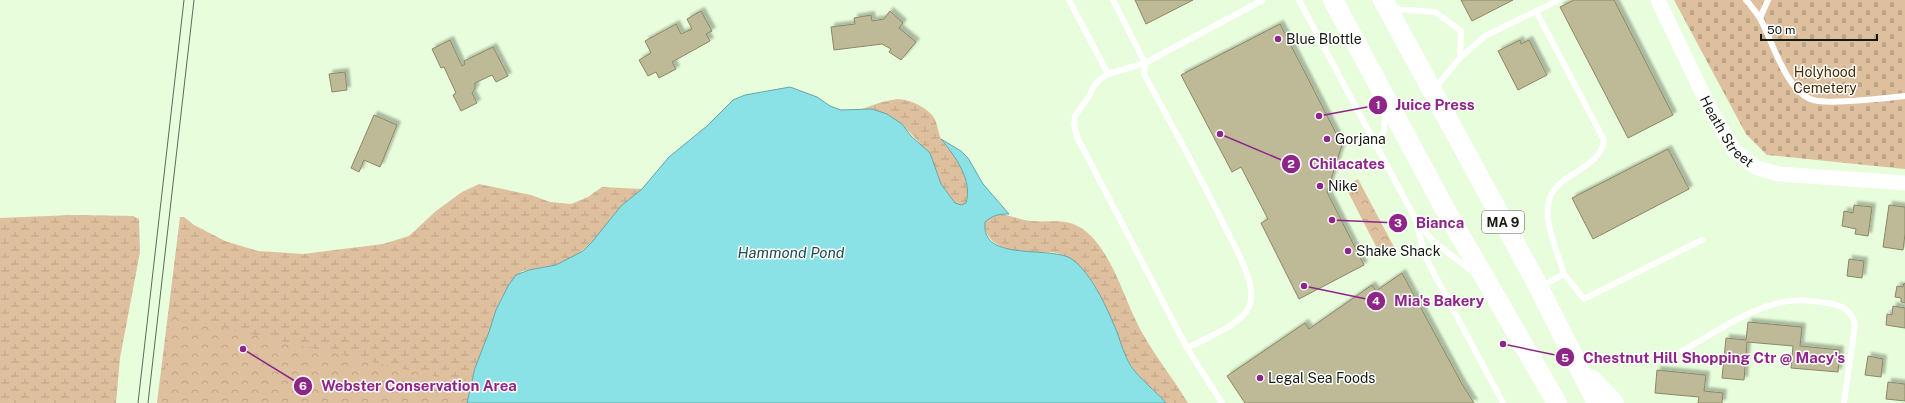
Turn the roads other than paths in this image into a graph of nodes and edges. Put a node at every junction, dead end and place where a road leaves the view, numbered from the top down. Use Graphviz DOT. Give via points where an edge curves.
graph roads {
  1 [pos="1069,0"];
  2 [pos="1113,0"];
  3 [pos="1263,0"];
  4 [pos="1299,0"];
  5 [pos="1333,0"];
  6 [pos="1559,0"];
  7 [pos="1658,0"];
  8 [pos="1746,0"];
  9 [pos="1768,0"];
  10 [pos="1385,4"];
  11 [pos="1536,11"];
  12 [pos="1760,18"];
  13 [pos="1460,58"];
  14 [pos="1145,63"];
  15 [pos="1108,74"];
  16 [pos="1379,88"];
  17 [pos="1432,92"];
  18 [pos="1905,96"];
  19 [pos="1376,147"];
  20 [pos="1905,183"];
  21 [pos="1416,222"];
  22 [pos="1702,240"];
  23 [pos="1564,274"];
  24 [pos="1539,288"];
  25 [pos="1490,289"];
  26 [pos="1186,348"];
  27 [pos="1682,351"];
  28 [pos="1580,368"];
  29 [pos="1540,374"];
  30 [pos="1222,403"];
  31 [pos="1503,403"];
  32 [pos="1548,403"];
  33 [pos="1556,403"];
  34 [pos="1597,403"];
  35 [pos="1614,403"];
  36 [pos="1844,403"];
  1 -- 15 [label="lane"];
  2 -- 14 [label="lane"];
  3 -- 14 [label="lane"];
  4 -- 19 [label="lane"];
  5 -- 16 [label="highway, MA 9"];
  6 -- 11 [label="lane"];
  7 -- 20 [label="street, Heath Street" via="1706,102 1734,150 1757,168 1779,174"];
  8 -- 12 [label="lane"];
  9 -- 12 [label="lane"];
  10 -- 13 [label="lane" via="1435,12 1461,31"];
  10 -- 17 [label="highway, MA 9"];
  11 -- 13 [label="lane" via="1485,36"];
  11 -- 23 [label="lane" via="1604,140 1596,158 1556,186 1548,205 1550,226"];
  12 -- 18 [label="lane" via="1785,74 1796,88 1810,99 1829,101"];
  13 -- 17 [label="lane"];
  14 -- 15 [label="lane"];
  14 -- 26 [label="lane" via="1144,74 1198,172 1245,267 1251,286 1249,307 1243,316 1226,328"];
  15 -- 26 [label="lane" via="1093,87 1090,95 1078,109 1074,130"];
  16 -- 19 [label="lane" via="1386,118 1384,130"];
  16 -- 25 [label="highway, MA 9"];
  17 -- 24 [label="highway, MA 9"];
  19 -- 21 [label="lane"];
  21 -- 25 [label="lane" via="1433,241 1468,267"];
  21 -- 31 [label="lane" via="1429,264"];
  22 -- 23 [label="lane" via="1584,299"];
  23 -- 24 [label="lane"];
  24 -- 28 [label="highway, MA 9"];
  25 -- 29 [label="highway, MA 9"];
  26 -- 30 [label="lane"];
  27 -- 36 [label="lane" via="1747,315 1775,304 1788,301 1843,306 1854,318 1855,325"];
  28 -- 34 [label="highway, MA 9"];
  28 -- 35 [label="highway"];
  29 -- 32 [label="highway"];
  29 -- 33 [label="highway, MA 9"];
}
